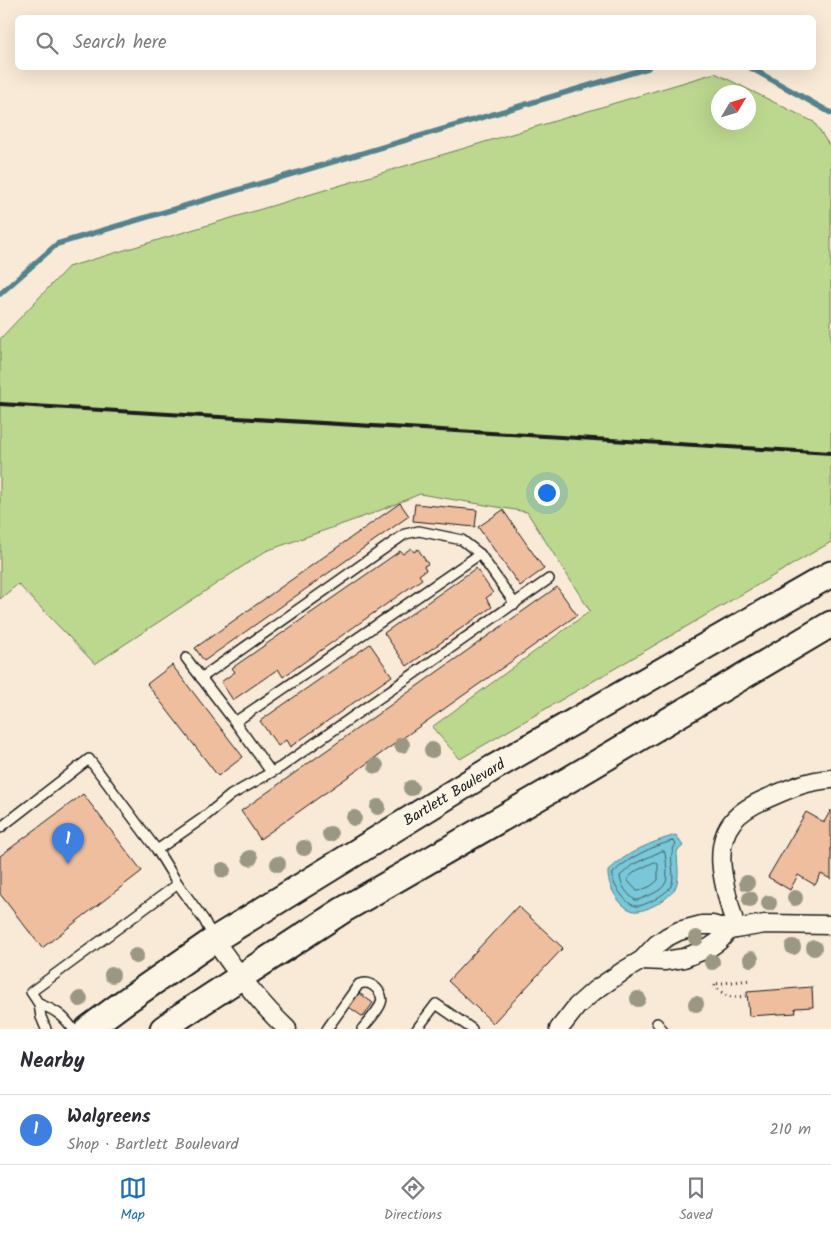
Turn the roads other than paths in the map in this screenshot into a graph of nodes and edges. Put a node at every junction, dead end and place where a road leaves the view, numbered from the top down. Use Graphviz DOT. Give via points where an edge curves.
graph roads {
  1 [pos="480,554"];
  2 [pos="831,574"];
  3 [pos="549,580"];
  4 [pos="515,604"];
  5 [pos="831,624"];
  6 [pos="186,658"];
  7 [pos="201,678"];
  8 [pos="235,722"];
  9 [pos="271,772"];
  10 [pos="831,779"];
  11 [pos="0,828"];
  12 [pos="157,850"];
  13 [pos="178,884"];
  14 [pos="831,925"];
  15 [pos="732,929"];
  16 [pos="214,940"];
  17 [pos="642,960"];
  18 [pos="240,978"];
  19 [pos="39,1004"];
  20 [pos="46,1029"];
  21 [pos="73,1029"];
  22 [pos="88,1029"];
  23 [pos="163,1029"];
  24 [pos="287,1029"];
  25 [pos="327,1029"];
  26 [pos="362,1029"];
  27 [pos="417,1029"];
  28 [pos="472,1029"];
  29 [pos="559,1029"];
  1 -- 4 [label="lane"];
  1 -- 7 [label="lane" via="462,540 419,532 404,534"];
  1 -- 8 [label="lane"];
  2 -- 16 [label="main road, Bartlett Boulevard" via="492,768"];
  3 -- 4 [label="lane"];
  4 -- 9 [label="lane"];
  5 -- 18 [label="main road" via="570,780 343,910"];
  6 -- 7 [label="lane"];
  7 -- 8 [label="lane"];
  8 -- 9 [label="lane"];
  9 -- 12 [label="lane" via="232,795"];
  10 -- 15 [label="street" via="803,783 758,803 742,812 728,828 722,843 722,866"];
  11 -- 12 [label="lane" via="89,759"];
  12 -- 13 [label="lane"];
  13 -- 16 [label="lane"];
  13 -- 19 [label="lane" via="31,992"];
  14 -- 15 [label="street" via="765,924"];
  15 -- 17 [label="street" via="709,948 684,958"];
  15 -- 17 [label="street" via="702,925 679,931 657,944"];
  16 -- 18 [label="street"];
  16 -- 22 [label="main road, Bartlett Boulevard"];
  17 -- 29 [label="street" via="594,991"];
  18 -- 23 [label="main road"];
  18 -- 24 [label="street"];
  19 -- 20 [label="lane" via="40,1017"];
  19 -- 21 [label="lane" via="60,1014"];
  25 -- 26 [label="lane" via="359,984 367,982 380,992 382,998"];
  27 -- 28 [label="lane" via="436,1004"];
}
